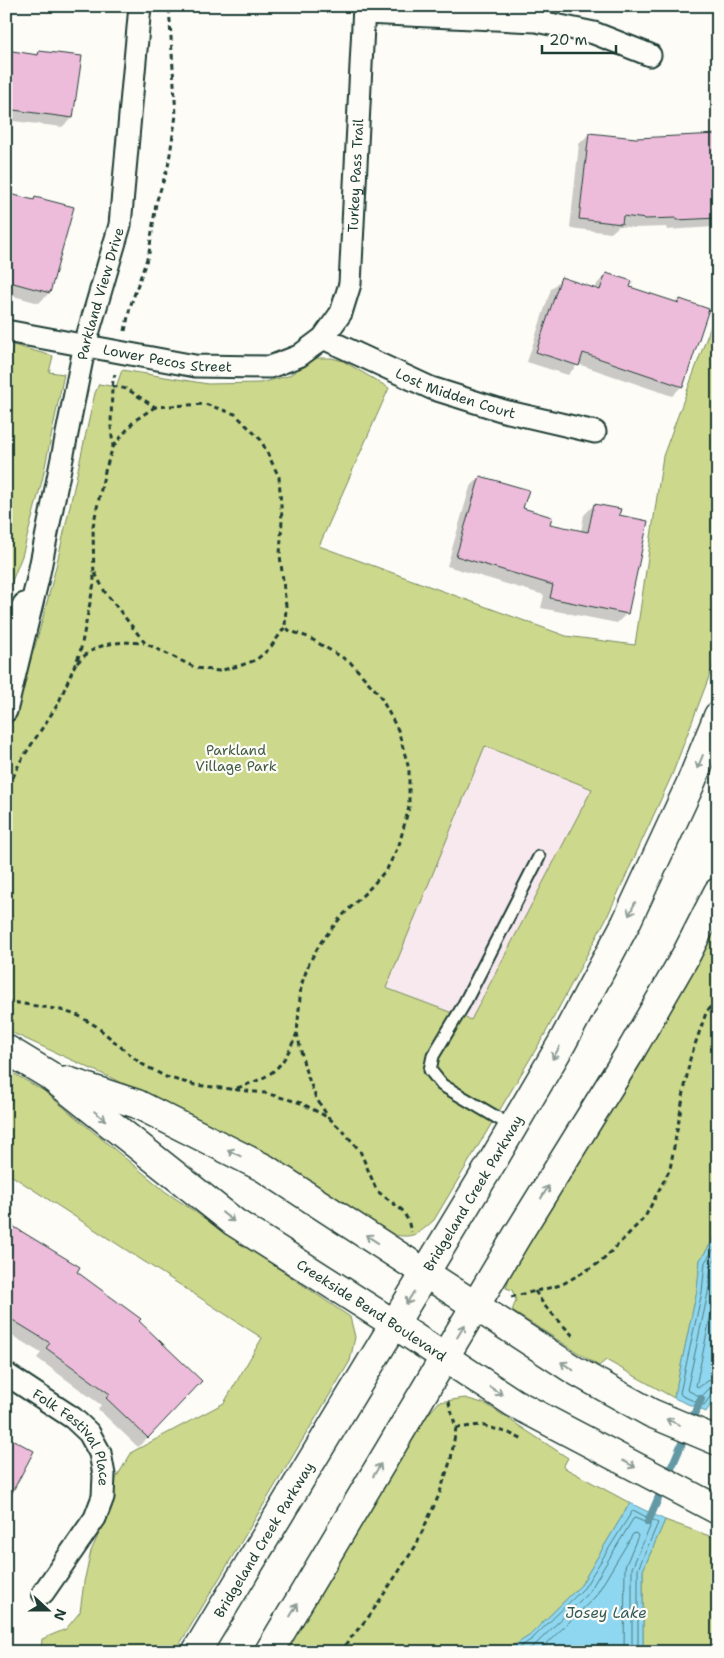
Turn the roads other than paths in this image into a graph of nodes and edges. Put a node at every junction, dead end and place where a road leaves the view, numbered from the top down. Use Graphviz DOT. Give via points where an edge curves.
graph roads {
  1 [pos="140,6"];
  2 [pos="364,10"];
  3 [pos="650,55"];
  4 [pos="6,330"];
  5 [pos="323,338"];
  6 [pos="85,344"];
  7 [pos="595,432"];
  8 [pos="38,578"];
  9 [pos="6,638"];
  10 [pos="6,711"];
  11 [pos="718,716"];
  12 [pos="539,857"];
  13 [pos="718,892"];
  14 [pos="6,1049"];
  15 [pos="49,1075"];
  16 [pos="513,1127"];
  17 [pos="425,1274"];
  18 [pos="486,1313"];
  19 [pos="394,1324"];
  20 [pos="444,1358"];
  21 [pos="6,1374"];
  22 [pos="718,1441"];
  23 [pos="718,1510"];
  24 [pos="44,1593"];
  25 [pos="196,1652"];
  26 [pos="269,1652"];
  1 -- 6 [label="street, Parkland View Drive" via="120,225"];
  2 -- 3 [label="street" via="536,21 594,34"];
  2 -- 5 [label="street, Turkey Pass Trail" via="350,284 341,313"];
  4 -- 6 [label="street, Lower Pecos Street"];
  5 -- 6 [label="street, Lower Pecos Street" via="298,356 270,367 195,366"];
  5 -- 7 [label="street, Lost Midden Court" via="431,388 504,411"];
  6 -- 8 [label="street, Parkland View Drive"];
  8 -- 9 [label="street, Parkland View Drive"];
  8 -- 10 [label="street, Parkland View Drive"];
  11 -- 16 [label="main road, Bridgeland Creek Parkway, one-way" via="690,786 626,923"];
  12 -- 16 [label="lane" via="463,1006 433,1056 430,1070 442,1085"];
  18 -- 13 [label="main road, one-way"];
  14 -- 15 [label="main road, Creekside Bend Boulevard"];
  17 -- 15 [label="main road, Creekside Bend Boulevard, one-way" via="264,1168 137,1104"];
  15 -- 19 [label="main road, Creekside Bend Boulevard, one-way" via="234,1222"];
  16 -- 17 [label="main road, Bridgeland Creek Parkway"];
  17 -- 18 [label="main road, Creekside Bend Boulevard"];
  17 -- 19 [label="main road, Bridgeland Creek Parkway, one-way"];
  20 -- 18 [label="main road, one-way"];
  22 -- 18 [label="main road, Creekside Bend Boulevard, one-way" via="651,1413 609,1390"];
  19 -- 20 [label="main road, Creekside Bend Boulevard"];
  19 -- 25 [label="main road, Bridgeland Creek Parkway"];
  20 -- 23 [label="main road, Creekside Bend Boulevard, one-way" via="514,1403"];
  26 -- 20 [label="main road, one-way"];
  21 -- 24 [label="street, Folk Festival Place" via="73,1418 89,1433 100,1453 104,1475 103,1497 95,1518"];
}
